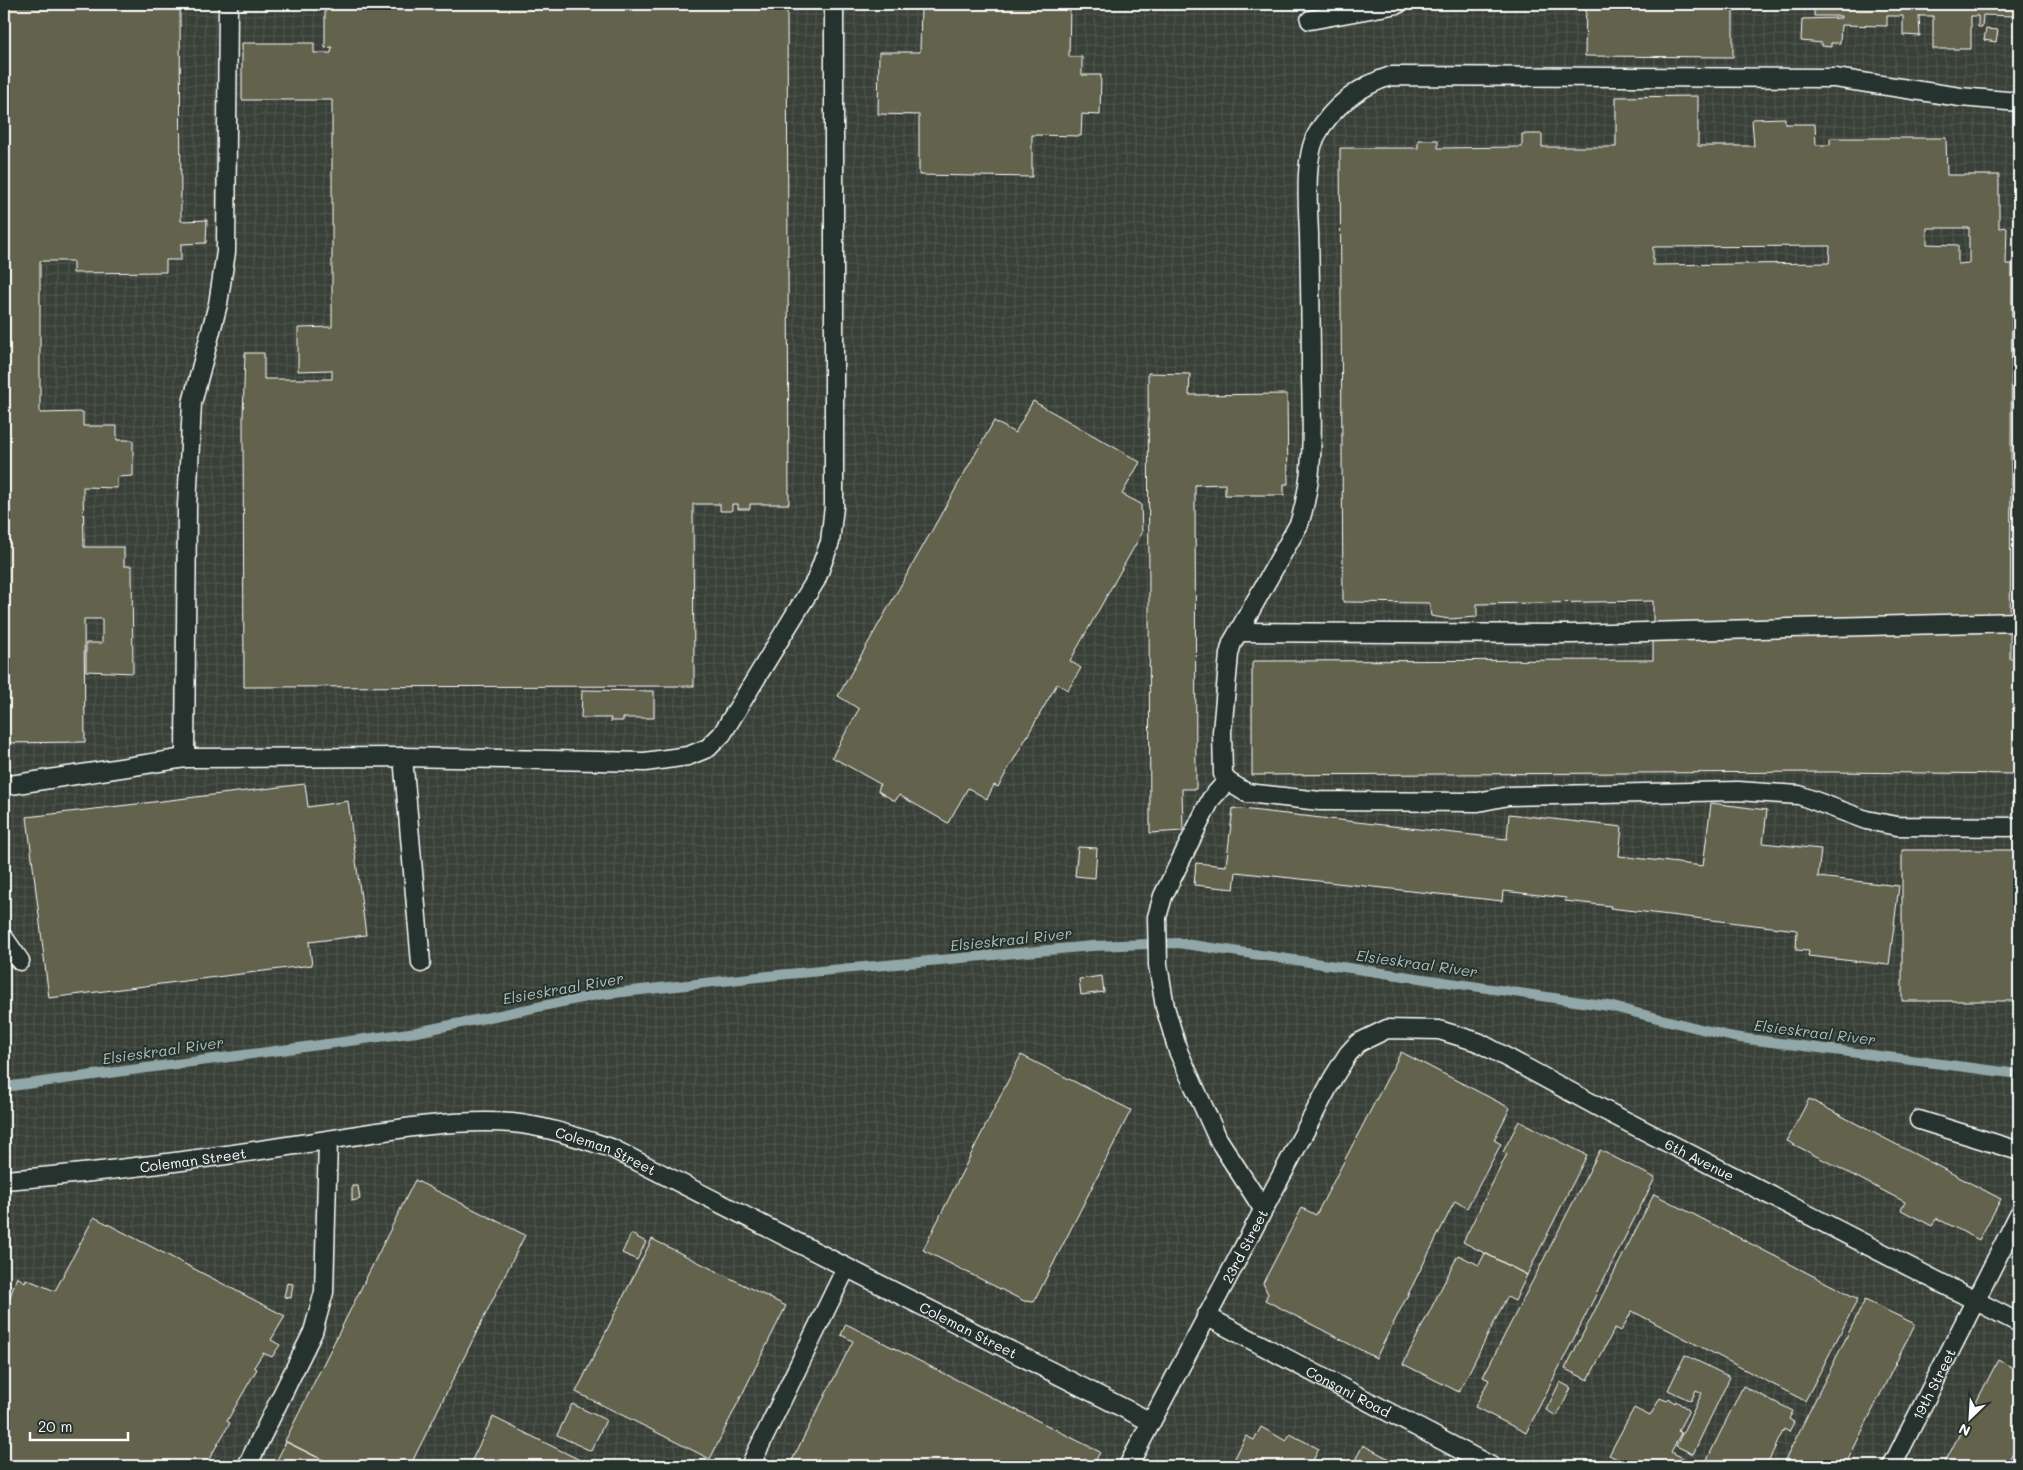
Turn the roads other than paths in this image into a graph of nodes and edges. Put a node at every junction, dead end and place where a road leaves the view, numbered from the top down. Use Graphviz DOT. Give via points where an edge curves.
graph roads {
  1 [pos="228,4"];
  2 [pos="834,4"];
  3 [pos="1398,4"];
  4 [pos="1310,20"];
  5 [pos="2019,102"];
  6 [pos="2019,622"];
  7 [pos="1239,632"];
  8 [pos="403,757"];
  9 [pos="185,758"];
  10 [pos="1227,781"];
  11 [pos="4,786"];
  12 [pos="2019,827"];
  13 [pos="4,938"];
  14 [pos="20,961"];
  15 [pos="421,963"];
  16 [pos="1372,1035"];
  17 [pos="1919,1120"];
  18 [pos="328,1140"];
  19 [pos="2019,1150"];
  20 [pos="4,1180"];
  21 [pos="1262,1210"];
  22 [pos="2019,1214"];
  23 [pos="846,1268"];
  24 [pos="1976,1301"];
  25 [pos="1206,1316"];
  26 [pos="2019,1323"];
  27 [pos="1151,1422"];
  28 [pos="247,1466"];
  29 [pos="750,1466"];
  30 [pos="1128,1466"];
  31 [pos="1492,1466"];
  32 [pos="1892,1466"];
  1 -- 9 [label="lane" via="226,252 218,304 192,404 187,506"];
  2 -- 8 [label="lane" via="834,506 830,542 816,580 722,734 708,748 688,756 645,762"];
  3 -- 4 [label="lane"];
  5 -- 7 [label="lane" via="1960,97 1835,78 1391,76 1357,91 1329,117 1316,136 1311,152 1308,217 1312,413 1306,505 1299,524"];
  6 -- 7 [label="lane" via="1572,634"];
  7 -- 10 [label="lane" via="1232,643 1226,669 1222,732 1223,774"];
  8 -- 9 [label="lane"];
  8 -- 15 [label="lane"];
  9 -- 11 [label="lane"];
  10 -- 12 [label="lane" via="1247,792 1320,801 1478,802 1508,796 1738,791 1799,795 1866,820 1897,826"];
  10 -- 21 [label="lane" via="1211,799 1163,896 1157,917 1158,966 1165,1007 1178,1051 1218,1139"];
  13 -- 14 [label="lane"];
  16 -- 21 [label="lane, 23rd Street" via="1348,1054"];
  16 -- 24 [label="lane, 6th Avenue" via="1387,1029 1413,1028 1439,1030 1478,1042"];
  17 -- 19 [label="lane"];
  18 -- 20 [label="lane, Coleman Street" via="62,1176"];
  18 -- 23 [label="lane, Coleman Street" via="456,1123 513,1123 566,1134 611,1148"];
  18 -- 28 [label="lane" via="324,1292 313,1332"];
  21 -- 25 [label="lane, 23rd Street"];
  22 -- 24 [label="lane, 19th Street"];
  23 -- 27 [label="lane, Coleman Street"];
  23 -- 29 [label="lane"];
  24 -- 26 [label="lane, 6th Avenue"];
  24 -- 32 [label="lane, 19th Street"];
  25 -- 27 [label="lane, 23rd Street"];
  25 -- 31 [label="lane, Consani Road"];
  27 -- 30 [label="lane, 23rd Street"];
}
